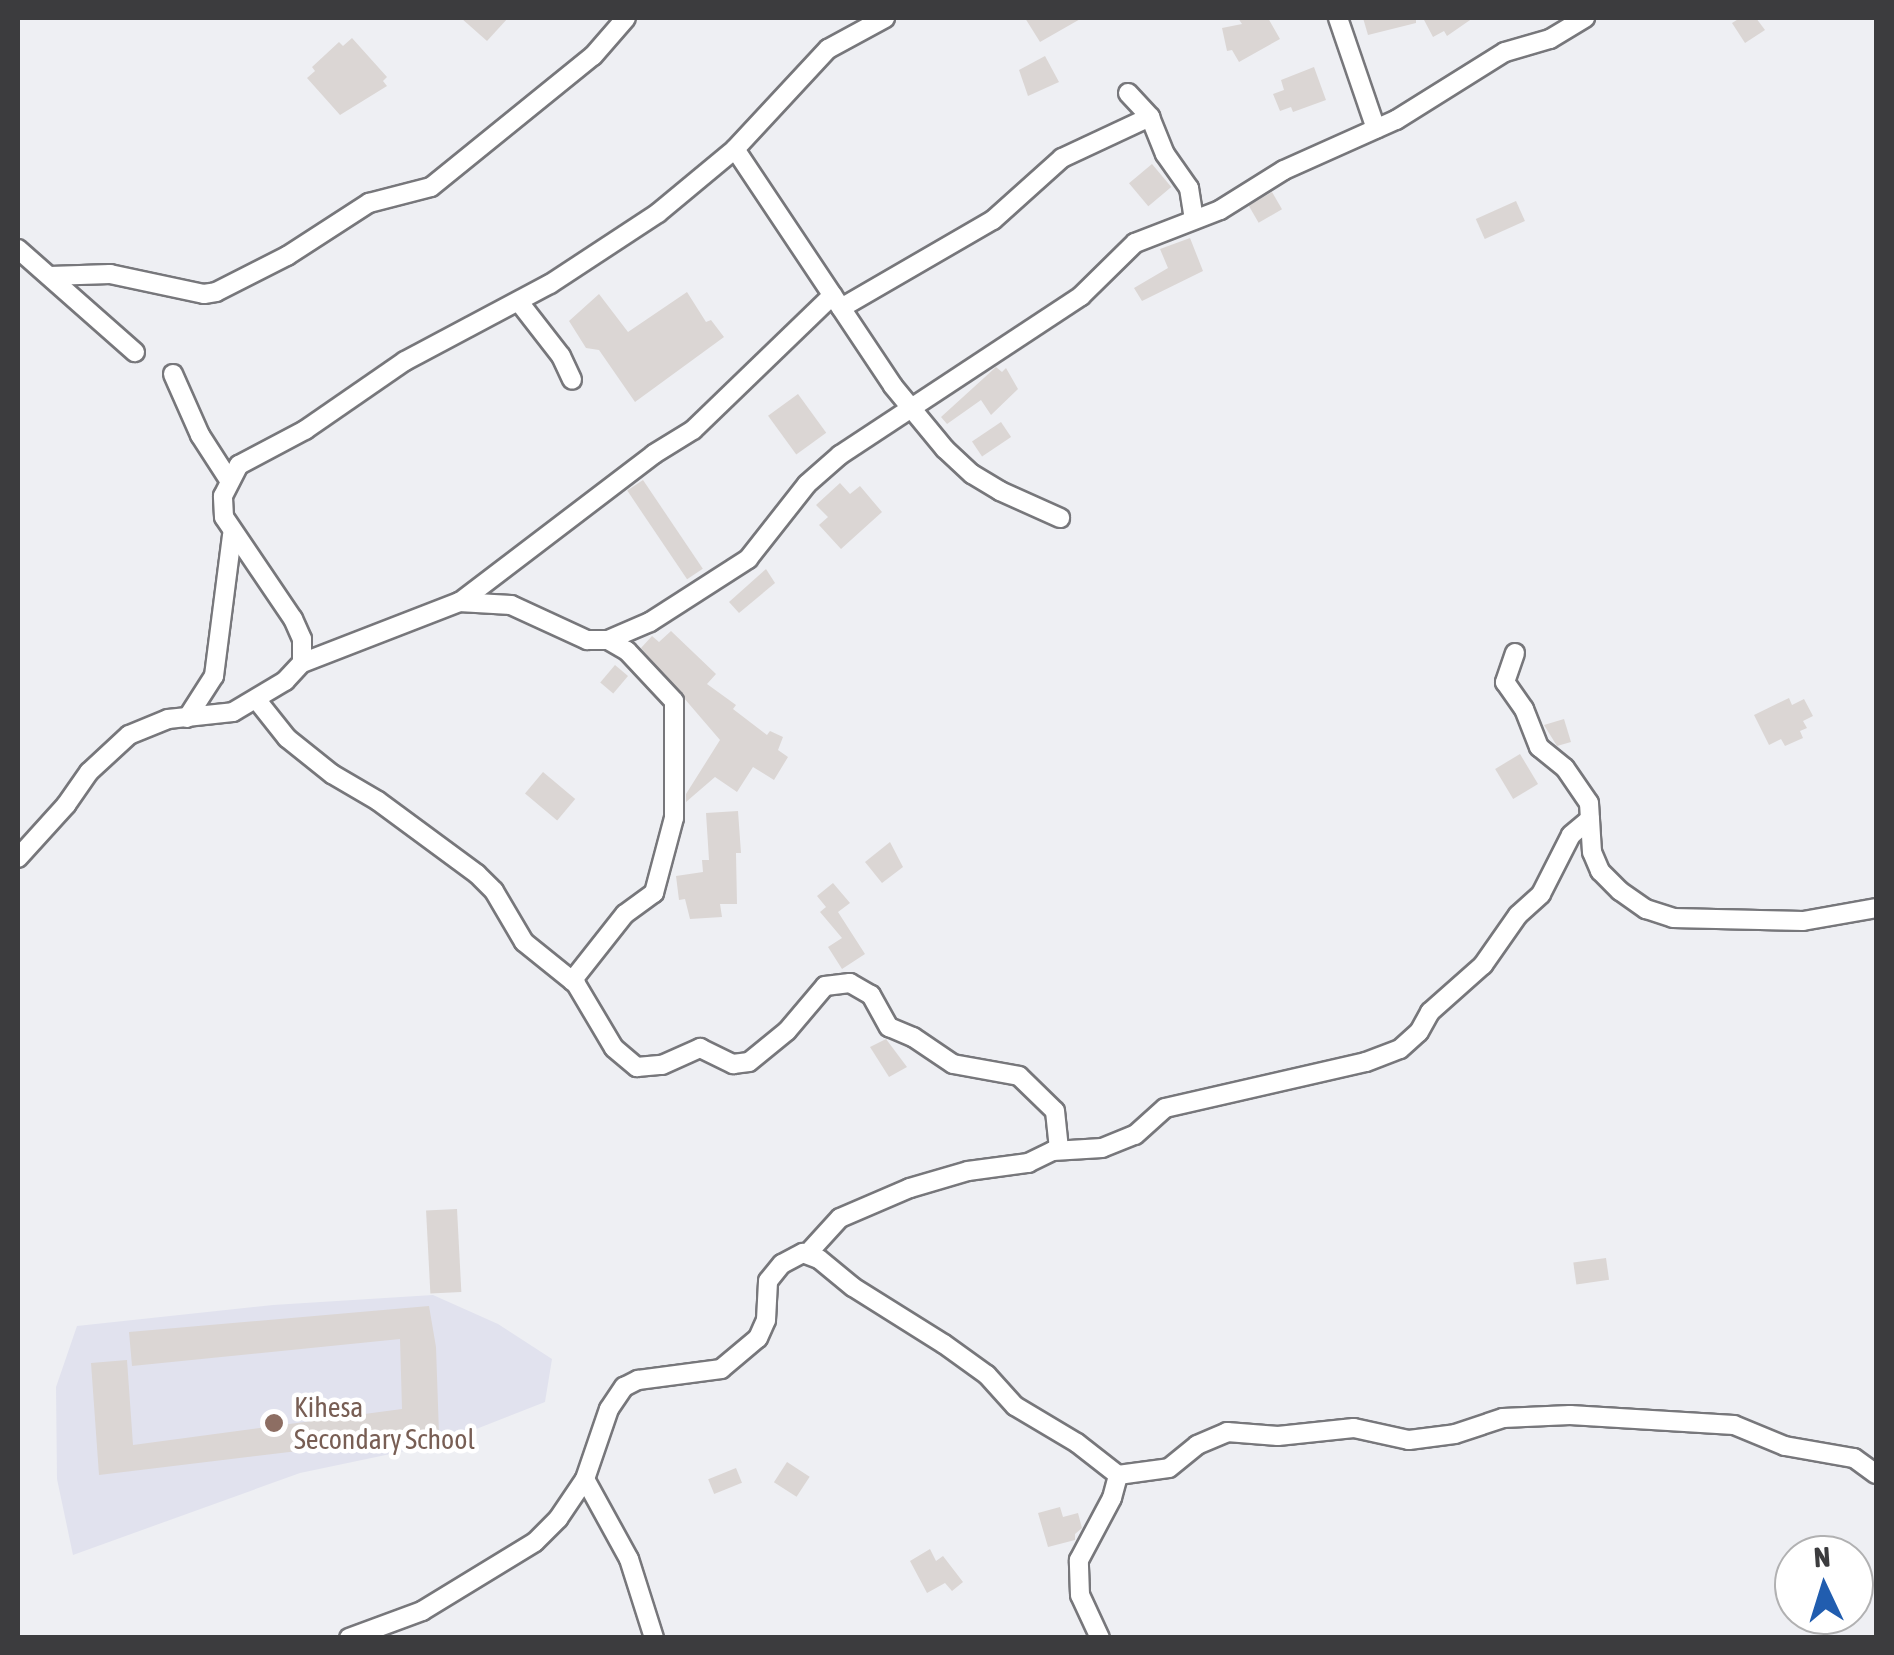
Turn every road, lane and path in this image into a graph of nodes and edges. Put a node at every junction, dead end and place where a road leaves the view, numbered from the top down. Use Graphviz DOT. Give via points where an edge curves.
graph roads {
  1 [pos="626,18"];
  2 [pos="885,18"];
  3 [pos="1338,18"];
  4 [pos="1586,18"];
  5 [pos="1563,24"];
  6 [pos="1128,93"];
  7 [pos="1150,117"];
  8 [pos="1376,129"];
  9 [pos="736,150"];
  10 [pos="1194,220"];
  11 [pos="18,249"];
  12 [pos="50,276"];
  13 [pos="837,301"];
  14 [pos="519,302"];
  15 [pos="135,352"];
  16 [pos="172,374"];
  17 [pos="572,380"];
  18 [pos="910,408"];
  19 [pos="228,480"];
  20 [pos="1060,518"];
  21 [pos="232,535"];
  22 [pos="459,602"];
  23 [pos="608,640"];
  24 [pos="1515,652"];
  25 [pos="302,662"];
  26 [pos="256,699"];
  27 [pos="187,718"];
  28 [pos="1590,819"];
  29 [pos="18,858"];
  30 [pos="1876,908"];
  31 [pos="572,981"];
  32 [pos="1059,1150"];
  33 [pos="808,1253"];
  34 [pos="1118,1474"];
  35 [pos="1876,1474"];
  36 [pos="585,1478"];
  37 [pos="348,1638"];
  38 [pos="654,1638"];
  39 [pos="1100,1638"];
  1 -- 12 [label="street" via="593,56 430,187 376,200 216,292 110,274"];
  2 -- 9 [label="street" via="828,49"];
  3 -- 8 [label="street"];
  4 -- 5 [label="street"];
  5 -- 8 [label="street"];
  6 -- 7 [label="street"];
  7 -- 10 [label="street" via="1193,198"];
  7 -- 13 [label="street" via="1062,158 993,220"];
  8 -- 10 [label="street"];
  9 -- 13 [label="street"];
  9 -- 14 [label="street" via="658,213"];
  10 -- 18 [label="street" via="1135,243 1080,296"];
  11 -- 12 [label="street"];
  12 -- 15 [label="street"];
  13 -- 18 [label="street"];
  13 -- 22 [label="street" via="693,430"];
  14 -- 17 [label="street"];
  14 -- 19 [label="street" via="361,388 305,430 239,465"];
  16 -- 19 [label="street"];
  18 -- 20 [label="street" via="972,474"];
  18 -- 23 [label="street" via="819,472 748,559"];
  19 -- 21 [label="street" via="224,516"];
  21 -- 25 [label="street" via="293,619"];
  21 -- 27 [label="street" via="214,676"];
  22 -- 23 [label="street" via="511,605 588,640"];
  22 -- 25 [label="street"];
  23 -- 31 [label="street" via="674,701 674,818 654,893 625,914"];
  24 -- 28 [label="street" via="1506,682 1539,746 1584,794"];
  25 -- 26 [label="street"];
  26 -- 27 [label="street" via="233,712"];
  26 -- 31 [label="street" via="287,738 332,774 477,874 524,942"];
  27 -- 29 [label="street" via="129,735"];
  28 -- 30 [label="street" via="1592,852 1608,882 1646,909 1673,918 1803,921"];
  28 -- 32 [label="street" via="1571,834 1541,894 1518,914 1483,965 1400,1049 1166,1108 1124,1140"];
  31 -- 32 [label="street" via="614,1048 641,1068 700,1048 733,1064 749,1062 825,986 861,987 893,1030 959,1066 1019,1076 1054,1111"];
  32 -- 33 [label="street" via="910,1188 840,1218"];
  33 -- 34 [label="street" via="975,1366 1014,1406"];
  33 -- 36 [label="street" via="790,1258 768,1281 764,1327 721,1369 624,1387 609,1409"];
  34 -- 35 [label="street" via="1169,1468 1227,1432 1278,1436 1354,1428 1409,1440 1503,1418 1570,1415 1734,1425 1785,1446 1854,1458"];
  34 -- 39 [label="street" via="1079,1560 1080,1595"];
  36 -- 37 [label="street" via="558,1519 523,1551 422,1611"];
  36 -- 38 [label="street" via="629,1559"];
}
